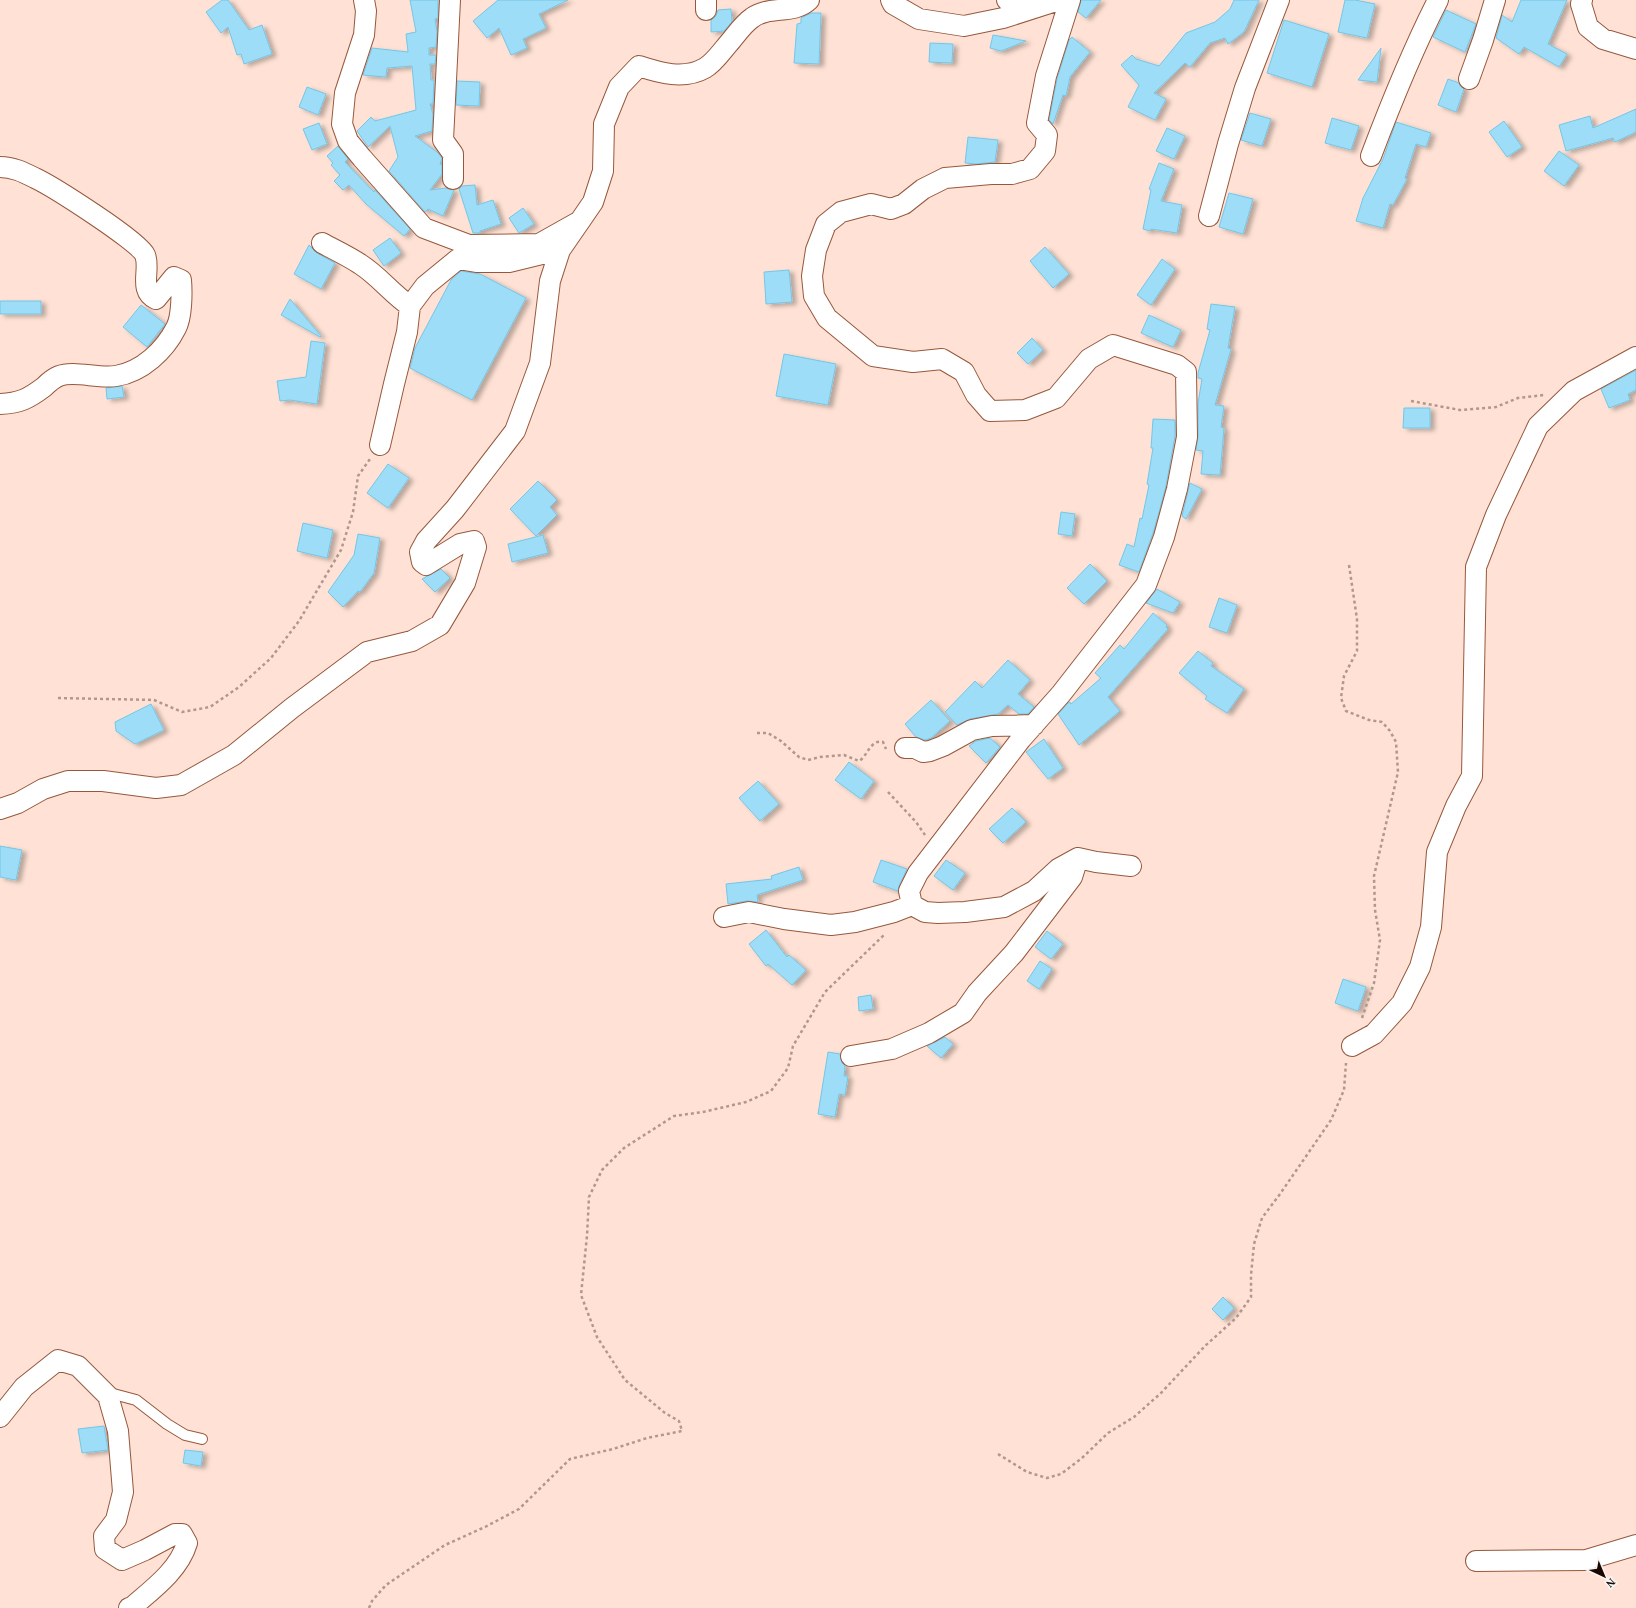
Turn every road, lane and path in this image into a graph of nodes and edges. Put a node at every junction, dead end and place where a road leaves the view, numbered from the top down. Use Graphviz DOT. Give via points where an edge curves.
graph roads {
  1 [pos="364,0"];
  2 [pos="450,0"];
  3 [pos="809,0"];
  4 [pos="891,0"];
  5 [pos="1007,0"];
  6 [pos="1059,0"];
  7 [pos="1070,0"];
  8 [pos="1278,0"];
  9 [pos="1438,0"];
  10 [pos="1495,0"];
  11 [pos="1582,0"];
  12 [pos="790,5"];
  13 [pos="1034,8"];
  14 [pos="1636,49"];
  15 [pos="1469,79"];
  16 [pos="1371,156"];
  17 [pos="0,167"];
  18 [pos="452,178"];
  19 [pos="1209,216"];
  20 [pos="580,221"];
  21 [pos="322,243"];
  22 [pos="560,250"];
  23 [pos="410,306"];
  24 [pos="1636,357"];
  25 [pos="1574,391"];
  26 [pos="1411,401"];
  27 [pos="0,404"];
  28 [pos="380,444"];
  29 [pos="1349,565"];
  30 [pos="58,698"];
  31 [pos="1034,725"];
  32 [pos="757,733"];
  33 [pos="905,748"];
  34 [pos="888,792"];
  35 [pos="0,809"];
  36 [pos="930,856"];
  37 [pos="1078,858"];
  38 [pos="1130,866"];
  39 [pos="912,906"];
  40 [pos="724,917"];
  41 [pos="888,931"];
  42 [pos="1362,1020"];
  43 [pos="1352,1046"];
  44 [pos="851,1056"];
  45 [pos="104,1392"];
  46 [pos="0,1417"];
  47 [pos="202,1439"];
  48 [pos="998,1454"];
  49 [pos="1636,1545"];
  50 [pos="1476,1561"];
  51 [pos="129,1608"];
  52 [pos="369,1608"];
  1 -- 20 [label="street" via="364,34 345,93 342,124 348,141 424,228 469,245 539,244"];
  2 -- 18 [label="street" via="444,140 453,154"];
  3 -- 12 [label="street" via="805,4"];
  4 -- 13 [label="street" via="893,4 919,19 964,26"];
  5 -- 13 [label="street"];
  6 -- 13 [label="street"];
  7 -- 31 [label="street" via="1046,76 1037,123 1047,135 1046,151 1030,169 1012,174 945,178 923,189 904,204 891,209 871,204 841,212 826,224 816,250 812,276 814,296 827,318 873,356 914,362 942,359 964,372 976,395 990,411 1025,410 1056,398 1089,359 1113,346 1177,365 1186,372 1187,437 1164,537 1146,585"];
  8 -- 19 [label="street" via="1245,88"];
  9 -- 16 [label="street" via="1414,48"];
  10 -- 15 [label="street"];
  11 -- 14 [label="street" via="1588,27 1603,39"];
  12 -- 20 [label="street" via="752,18 705,68 678,74 663,73 639,66 619,87 604,124 603,171 593,202"];
  17 -- 27 [label="street" via="10,167 36,178 135,243 145,255 146,291 150,296 156,299 174,278 181,280 182,290 177,326 168,342 155,357 138,368 117,376 59,376 30,398 15,404"];
  20 -- 22 [label="street"];
  21 -- 23 [label="street" via="360,264"];
  22 -- 23 [label="street" via="509,262 458,259 425,286"];
  22 -- 35 [label="street" via="550,281 540,363 515,431 454,509 426,540 420,552 422,562 426,565 460,544 474,541 476,547 465,583 440,625 412,641 367,652 234,755 181,785 156,788 103,781 68,781 43,789 18,803"];
  23 -- 28 [label="street" via="408,332"];
  24 -- 25 [label="street"];
  25 -- 26 [label="path" via="1518,398 1496,407 1460,410"];
  25 -- 43 [label="street" via="1538,426 1496,515 1476,567 1472,776 1437,852 1431,927 1420,967 1402,1003 1374,1034"];
  28 -- 30 [label="path" via="358,476 353,512 341,550 299,621 271,658 239,687 210,707 182,712 154,700"];
  29 -- 42 [label="path" via="1357,619 1357,651 1344,676 1341,698 1346,711 1382,722 1390,730 1396,742 1398,772 1374,876 1375,910 1380,940 1374,983"];
  31 -- 33 [label="street" via="992,726 972,730 930,751"];
  31 -- 36 [label="street"];
  32 -- 33 [label="path" via="768,733 799,757 808,760 844,755 859,761 873,744 879,741 883,742 887,753 893,756"];
  34 -- 36 [label="path" via="927,837"];
  36 -- 39 [label="street" via="909,892"];
  37 -- 38 [label="street"];
  37 -- 39 [label="street" via="1058,869 1034,891 1004,907 938,913 925,912"];
  37 -- 44 [label="street" via="1072,876 963,1013 929,1033 892,1049"];
  39 -- 40 [label="street" via="855,922 831,925 749,912"];
  41 -- 52 [label="path" via="825,992 793,1046 788,1068 771,1091 746,1102 674,1116 624,1148 602,1170 589,1197 581,1295 597,1337 625,1380 664,1413 679,1421 682,1431 570,1460 519,1509 445,1545 386,1585"];
  43 -- 48 [label="path" via="1346,1064 1344,1090 1331,1120 1262,1218 1254,1244 1251,1296 1236,1318 1205,1346 1161,1393 1134,1417 1108,1433 1061,1474 1047,1478 1027,1472"];
  45 -- 46 [label="street" via="78,1366 58,1360 24,1387"];
  45 -- 47 [label="lane" via="136,1400 185,1435"];
  45 -- 51 [label="street" via="108,1396 118,1431 123,1492 116,1520 104,1536 104,1549 122,1560 174,1534 182,1534 187,1543 183,1554 163,1580"];
  49 -- 50 [label="street" via="1586,1560"];
}
